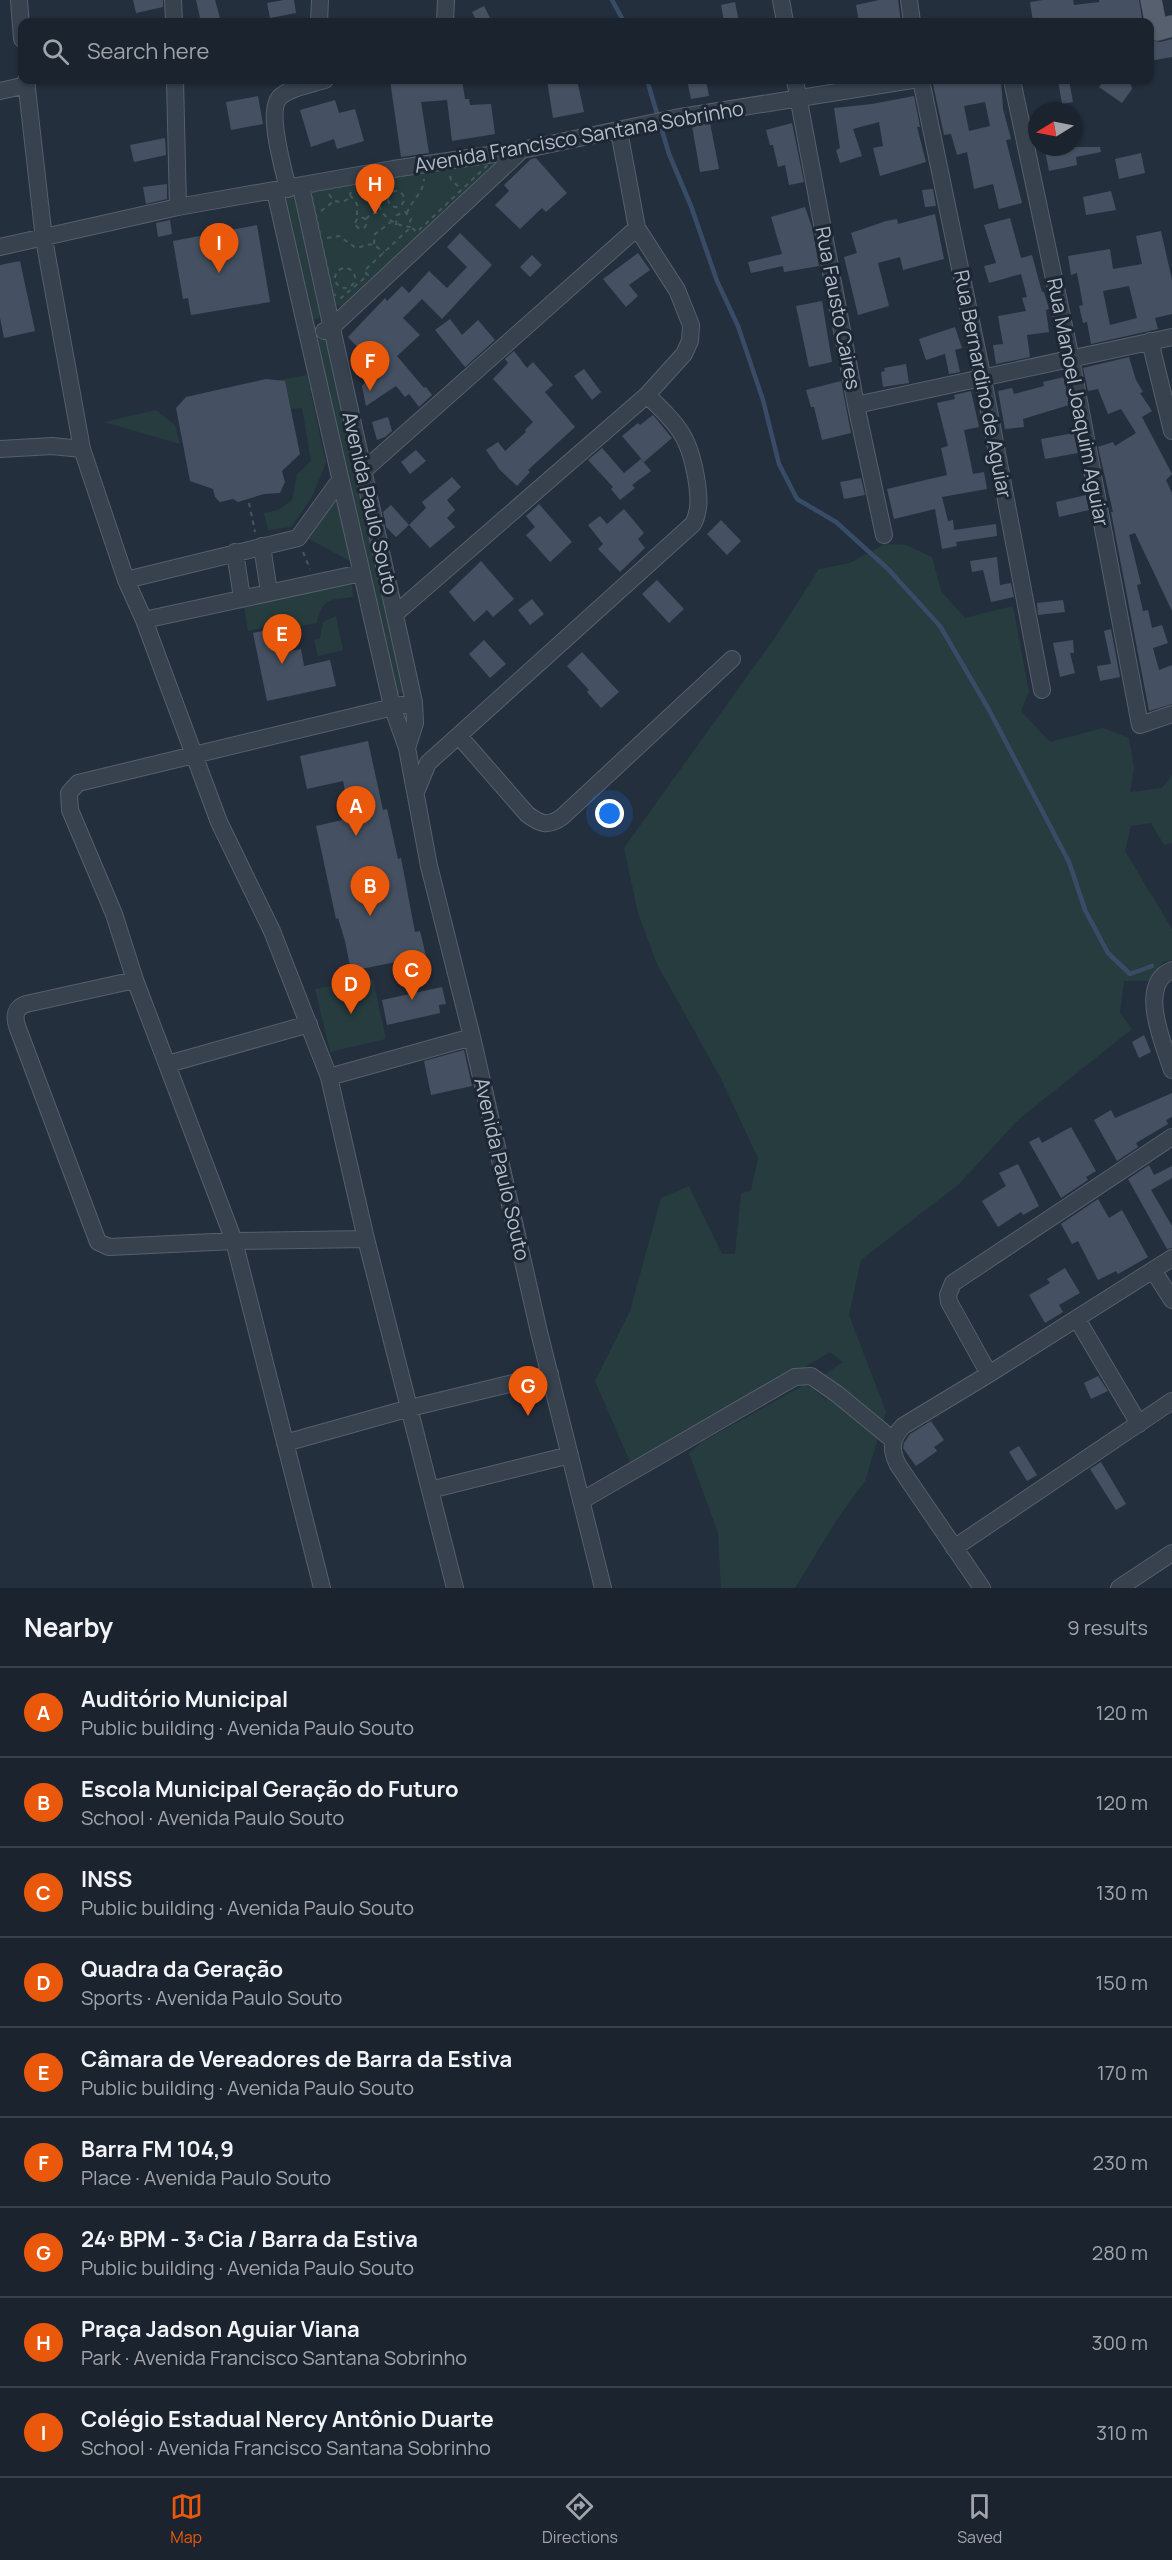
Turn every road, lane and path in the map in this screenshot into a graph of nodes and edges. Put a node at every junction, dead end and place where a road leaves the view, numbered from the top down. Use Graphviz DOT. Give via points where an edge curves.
graph roads {
  1 [pos="19,0"];
  2 [pos="173,0"];
  3 [pos="320,0"];
  4 [pos="446,0"];
  5 [pos="781,0"];
  6 [pos="909,0"];
  7 [pos="1151,0"];
  8 [pos="20,18"];
  9 [pos="174,18"];
  10 [pos="319,18"];
  11 [pos="445,18"];
  12 [pos="784,18"];
  13 [pos="911,18"];
  14 [pos="1159,30"];
  15 [pos="20,84"];
  16 [pos="26,84"];
  17 [pos="175,84"];
  18 [pos="309,84"];
  19 [pos="796,84"];
  20 [pos="888,84"];
  21 [pos="922,84"];
  22 [pos="1013,84"];
  23 [pos="0,91"];
  24 [pos="799,99"];
  25 [pos="619,131"];
  26 [pos="522,150"];
  27 [pos="448,167"];
  28 [pos="425,171"];
  29 [pos="378,180"];
  30 [pos="350,185"];
  31 [pos="288,189"];
  32 [pos="328,189"];
  33 [pos="461,189"];
  34 [pos="393,191"];
  35 [pos="376,194"];
  36 [pos="350,195"];
  37 [pos="334,201"];
  38 [pos="178,207"];
  39 [pos="381,212"];
  40 [pos="407,213"];
  41 [pos="316,215"];
  42 [pos="357,219"];
  43 [pos="366,219"];
  44 [pos="391,222"];
  45 [pos="396,225"];
  46 [pos="410,227"];
  47 [pos="637,228"];
  48 [pos="44,239"];
  49 [pos="322,239"];
  50 [pos="374,244"];
  51 [pos="0,248"];
  52 [pos="384,253"];
  53 [pos="354,275"];
  54 [pos="331,328"];
  55 [pos="308,336"];
  56 [pos="1172,337"];
  57 [pos="1150,341"];
  58 [pos="1071,358"];
  59 [pos="982,379"];
  60 [pos="648,395"];
  61 [pos="856,405"];
  62 [pos="1172,431"];
  63 [pos="0,449"];
  64 [pos="82,449"];
  65 [pos="362,472"];
  66 [pos="340,480"];
  67 [pos="249,503"];
  68 [pos="884,536"];
  69 [pos="298,538"];
  70 [pos="260,546"];
  71 [pos="235,552"];
  72 [pos="361,573"];
  73 [pos="126,580"];
  74 [pos="315,582"];
  75 [pos="269,592"];
  76 [pos="242,598"];
  77 [pos="395,614"];
  78 [pos="144,620"];
  79 [pos="732,659"];
  80 [pos="1042,690"];
  81 [pos="414,702"];
  82 [pos="392,706"];
  83 [pos="1172,714"];
  84 [pos="459,736"];
  85 [pos="407,748"];
  86 [pos="195,755"];
  87 [pos="416,792"];
  88 [pos="1167,973"];
  89 [pos="135,980"];
  90 [pos="309,1024"];
  91 [pos="472,1037"];
  92 [pos="168,1064"];
  93 [pos="1172,1069"];
  94 [pos="329,1077"];
  95 [pos="1172,1137"];
  96 [pos="366,1239"];
  97 [pos="234,1241"];
  98 [pos="1172,1258"];
  99 [pos="1153,1270"];
  100 [pos="1172,1300"];
  101 [pos="1077,1319"];
  102 [pos="550,1374"];
  103 [pos="990,1374"];
  104 [pos="1172,1401"];
  105 [pos="410,1408"];
  106 [pos="1139,1424"];
  107 [pos="893,1440"];
  108 [pos="285,1443"];
  109 [pos="570,1455"];
  110 [pos="430,1490"];
  111 [pos="581,1501"];
  112 [pos="954,1548"];
  113 [pos="1172,1553"];
  114 [pos="322,1588"];
  115 [pos="455,1588"];
  116 [pos="603,1588"];
  117 [pos="982,1588"];
  118 [pos="1119,1588"];
  1 -- 8 [label="street"];
  2 -- 9 [label="street"];
  3 -- 10 [label="street"];
  4 -- 11 [label="street"];
  5 -- 12 [label="street"];
  6 -- 13 [label="street"];
  7 -- 14 [label="main road"];
  15 -- 23 [label="street"];
  16 -- 48 [label="street"];
  17 -- 38 [label="street"];
  18 -- 31 [label="street" via="281,96 275,105"];
  19 -- 24 [label="street, Rua Fausto Caires"];
  20 -- 24 [label="street, Avenida Francisco Santana Sobrinho"];
  21 -- 59 [label="street, Rua Bernardino de Aguiar"];
  22 -- 58 [label="street, Rua Manoel Joaquim Aguiar"];
  24 -- 25 [label="street, Avenida Francisco Santana Sobrinho"];
  24 -- 61 [label="street, Rua Fausto Caires"];
  25 -- 26 [label="street, Avenida Francisco Santana Sobrinho"];
  25 -- 47 [label="street"];
  26 -- 31 [label="street, Avenida Francisco Santana Sobrinho"];
  26 -- 54 [label="street"];
  27 -- 28 [label="path"];
  27 -- 33 [label="path" via="451,180"];
  27 -- 33 [label="path" via="494,159"];
  28 -- 29 [label="path"];
  28 -- 40 [label="path" via="424,186"];
  29 -- 30 [label="path"];
  29 -- 35 [label="path"];
  30 -- 32 [label="path"];
  30 -- 36 [label="path"];
  31 -- 38 [label="street, Avenida Francisco Santana Sobrinho"];
  31 -- 54 [label="street, Avenida Paulo Souto"];
  31 -- 55 [label="street, Avenida Paulo Souto"];
  32 -- 37 [label="path"];
  32 -- 41 [label="path" via="312,192"];
  33 -- 46 [label="path" via="417,232"];
  34 -- 34 [label="path" via="403,196 398,207 388,200"];
  34 -- 35 [label="path"];
  35 -- 39 [label="path"];
  36 -- 37 [label="path" via="343,202"];
  36 -- 42 [label="path" via="357,204"];
  37 -- 41 [label="path"];
  38 -- 48 [label="street, Avenida Francisco Santana Sobrinho"];
  39 -- 43 [label="path"];
  39 -- 44 [label="path"];
  40 -- 45 [label="path" via="397,215"];
  40 -- 46 [label="path"];
  41 -- 49 [label="path"];
  42 -- 43 [label="path"];
  42 -- 43 [label="path" via="361,228 366,226"];
  44 -- 45 [label="path"];
  44 -- 50 [label="path" via="375,234"];
  45 -- 46 [label="path"];
  46 -- 52 [label="path"];
  47 -- 60 [label="street" via="677,290 692,334 684,354"];
  47 -- 65 [label="street"];
  48 -- 51 [label="street, Avenida Francisco Santana Sobrinho"];
  48 -- 64 [label="street"];
  49 -- 50 [label="path" via="339,236 356,248"];
  49 -- 52 [label="path" via="333,294 341,298 368,275 364,271"];
  50 -- 52 [label="path"];
  53 -- 53 [label="path" via="347,288 335,279 341,268 350,269"];
  54 -- 55 [label="street"];
  54 -- 65 [label="street, Avenida Paulo Souto"];
  55 -- 66 [label="street, Avenida Paulo Souto"];
  56 -- 57 [label="street"];
  57 -- 58 [label="street"];
  57 -- 62 [label="street"];
  58 -- 59 [label="street"];
  58 -- 83 [label="street, Rua Manoel Joaquim Aguiar" via="1140,725"];
  59 -- 61 [label="street"];
  59 -- 80 [label="street, Rua Bernardino de Aguiar"];
  60 -- 77 [label="street"];
  60 -- 84 [label="street" via="670,417 691,450 699,504 693,524"];
  61 -- 68 [label="street, Rua Fausto Caires"];
  63 -- 64 [label="street"];
  64 -- 73 [label="street"];
  65 -- 77 [label="street, Avenida Paulo Souto"];
  66 -- 69 [label="street"];
  66 -- 72 [label="street, Avenida Paulo Souto"];
  67 -- 70 [label="path"];
  69 -- 70 [label="street"];
  69 -- 74 [label="path"];
  70 -- 71 [label="street"];
  70 -- 75 [label="street"];
  71 -- 73 [label="street"];
  71 -- 76 [label="street"];
  72 -- 74 [label="street"];
  72 -- 82 [label="street, Avenida Paulo Souto"];
  73 -- 78 [label="street"];
  74 -- 75 [label="street"];
  75 -- 76 [label="street"];
  76 -- 78 [label="street"];
  77 -- 81 [label="street, Avenida Paulo Souto"];
  78 -- 86 [label="street"];
  79 -- 84 [label="street" via="562,817 549,824 537,822 527,814"];
  81 -- 82 [label="street"];
  81 -- 85 [label="street, Avenida Paulo Souto" via="415,723"];
  82 -- 85 [label="street, Avenida Paulo Souto"];
  82 -- 86 [label="street"];
  84 -- 87 [label="street" via="428,763"];
  85 -- 87 [label="street, Avenida Paulo Souto"];
  86 -- 89 [label="street" via="78,783 69,793 72,816 114,914"];
  86 -- 90 [label="street" via="219,822 272,931"];
  87 -- 91 [label="street, Avenida Paulo Souto" via="429,866"];
  88 -- 93 [label="street" via="1156,983 1153,996"];
  89 -- 92 [label="street"];
  89 -- 97 [label="street" via="26,1004 15,1013 95,1236 108,1246"];
  90 -- 92 [label="street"];
  90 -- 94 [label="street"];
  91 -- 94 [label="street"];
  91 -- 102 [label="street, Avenida Paulo Souto"];
  92 -- 97 [label="street"];
  94 -- 96 [label="street"];
  95 -- 103 [label="street" via="953,1283 948,1295 950,1302"];
  96 -- 97 [label="street"];
  96 -- 105 [label="street"];
  97 -- 108 [label="street"];
  98 -- 99 [label="street"];
  99 -- 100 [label="street"];
  99 -- 101 [label="street"];
  101 -- 103 [label="street"];
  101 -- 106 [label="street"];
  102 -- 105 [label="street"];
  102 -- 109 [label="street, Avenida Paulo Souto"];
  103 -- 107 [label="street" via="903,1426"];
  104 -- 106 [label="street"];
  105 -- 108 [label="street"];
  105 -- 110 [label="street"];
  106 -- 112 [label="street"];
  107 -- 111 [label="street" via="811,1376 795,1377"];
  107 -- 112 [label="street" via="898,1465"];
  108 -- 114 [label="street"];
  109 -- 110 [label="street"];
  109 -- 111 [label="street, Avenida Paulo Souto"];
  110 -- 115 [label="street"];
  111 -- 116 [label="street, Avenida Paulo Souto"];
  112 -- 117 [label="street"];
  113 -- 118 [label="street"];
}
